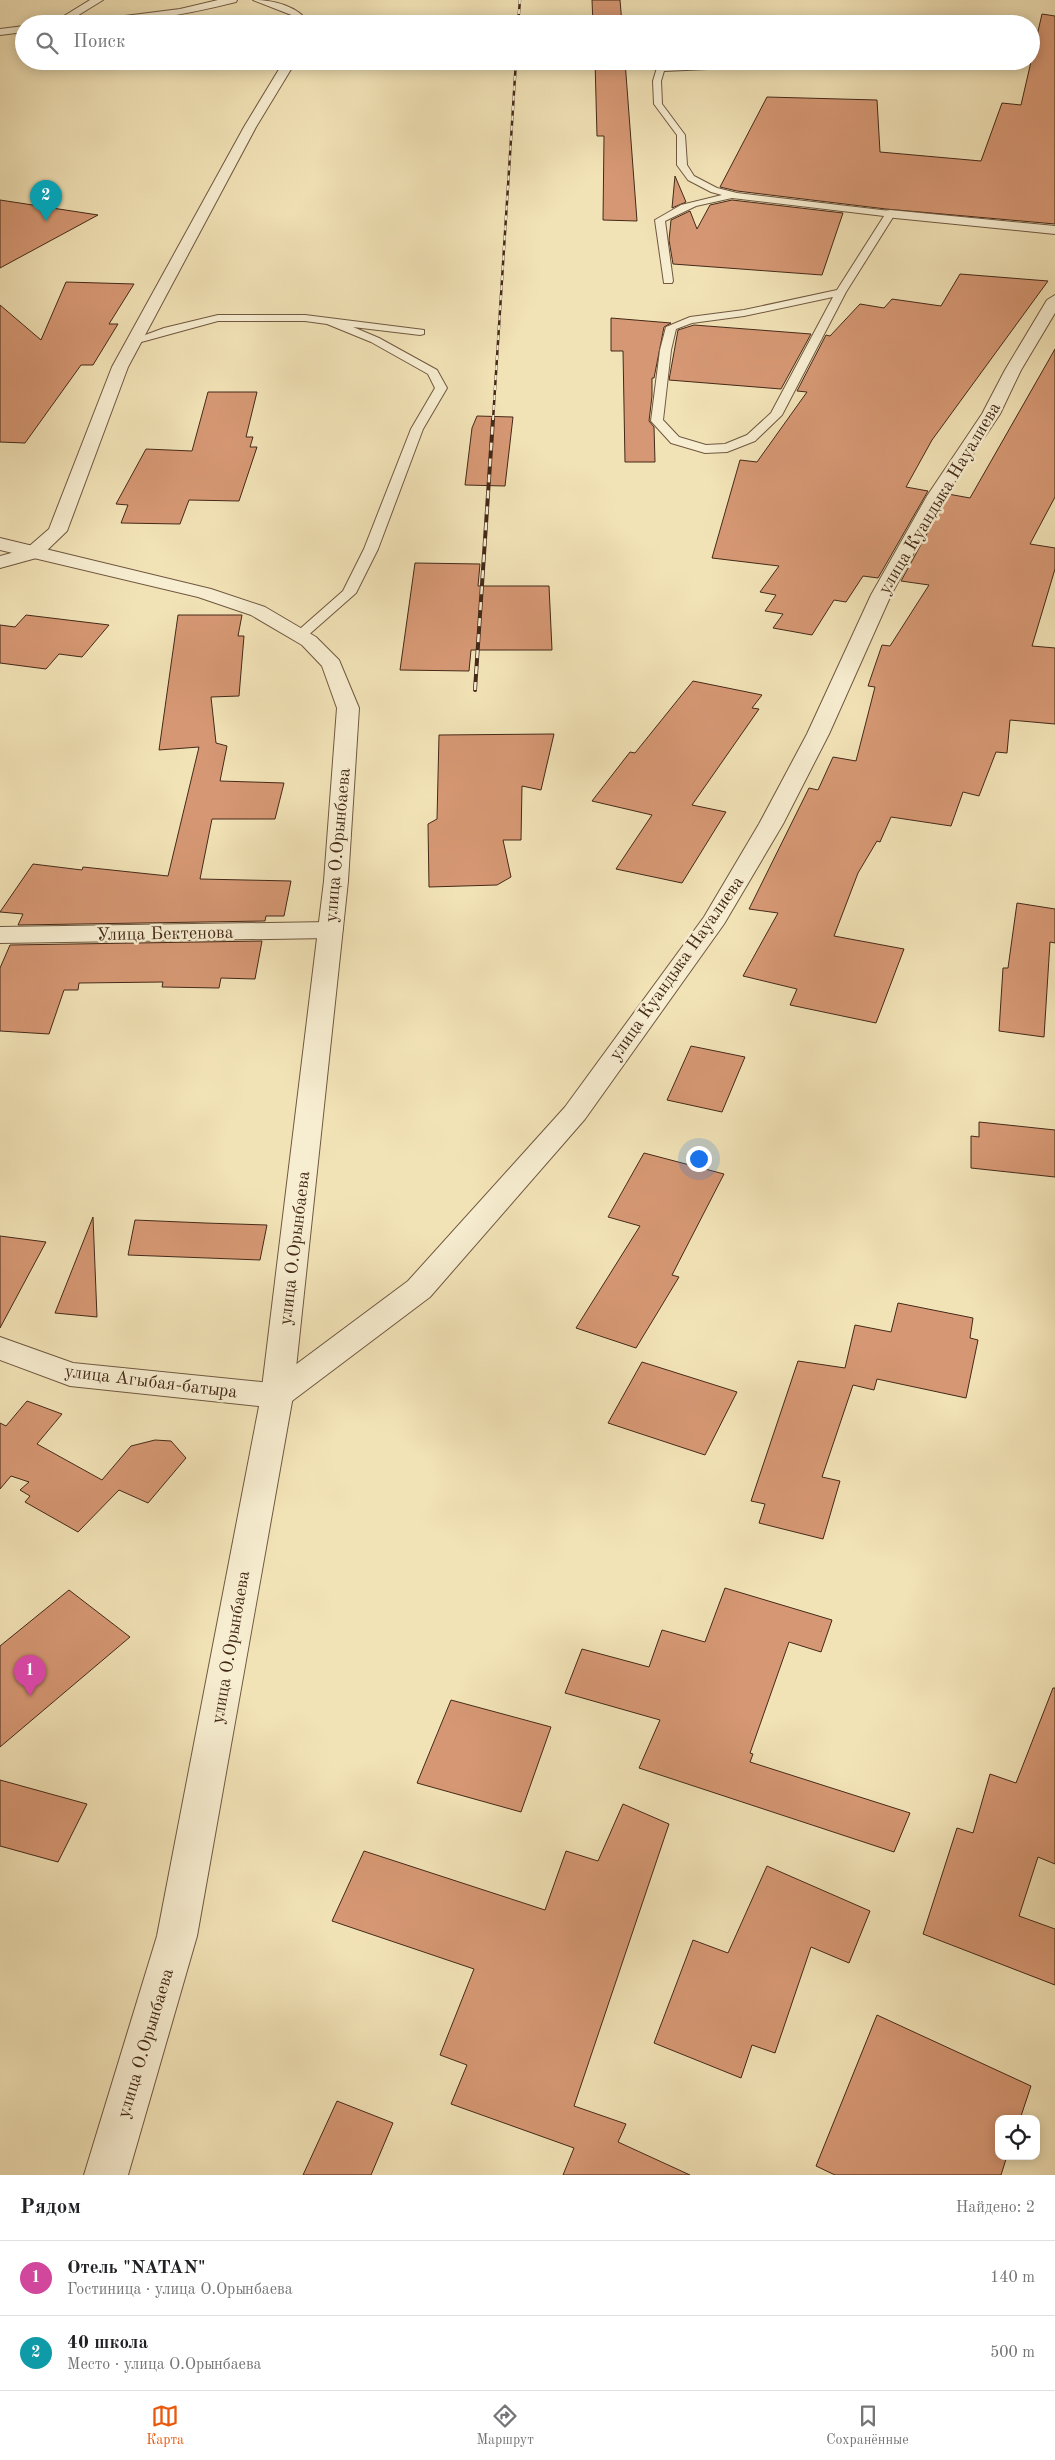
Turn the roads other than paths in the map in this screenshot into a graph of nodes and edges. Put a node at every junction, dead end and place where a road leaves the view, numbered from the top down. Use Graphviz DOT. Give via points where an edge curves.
graph roads {
  1 [pos="98,0"];
  2 [pos="232,0"];
  3 [pos="258,0"];
  4 [pos="72,15"];
  5 [pos="156,15"];
  6 [pos="299,15"];
  7 [pos="15,30"];
  8 [pos="0,32"];
  9 [pos="285,70"];
  10 [pos="661,70"];
  11 [pos="737,196"];
  12 [pos="890,214"];
  13 [pos="1055,230"];
  14 [pos="668,281"];
  15 [pos="841,292"];
  16 [pos="1055,300"];
  17 [pos="329,321"];
  18 [pos="420,332"];
  19 [pos="134,341"];
  20 [pos="0,544"];
  21 [pos="33,552"];
  22 [pos="0,562"];
  23 [pos="300,635"];
  24 [pos="330,930"];
  25 [pos="0,935"];
  26 [pos="0,1348"];
  27 [pos="277,1396"];
  28 [pos="106,2175"];
  1 -- 4 [label="street"];
  2 -- 5 [label="street"];
  3 -- 6 [label="street"];
  7 -- 8 [label="street"];
  9 -- 19 [label="street" via="250,127"];
  10 -- 11 [label="lane" via="658,104 681,135 682,165 691,178 714,190"];
  11 -- 12 [label="lane"];
  11 -- 14 [label="lane" via="703,200 660,220"];
  12 -- 13 [label="street"];
  12 -- 15 [label="lane"];
  15 -- 15 [label="lane" via="776,415 751,438 726,448 705,449 675,440 657,421 662,402 663,351 671,327 690,320 744,313"];
  16 -- 27 [label="street, улица Куандыка Науалиева" via="991,414 936,496 881,595 818,734 772,824 715,918 575,1113 419,1289"];
  17 -- 18 [label="lane"];
  17 -- 19 [label="lane" via="218,318"];
  17 -- 23 [label="lane" via="375,340 433,372 441,388 417,429 371,548 349,593"];
  19 -- 21 [label="street" via="120,367 58,531"];
  20 -- 21 [label="street, улица О.Орынбаева"];
  21 -- 22 [label="street"];
  21 -- 23 [label="street, улица О.Орынбаева" via="204,593 258,611"];
  23 -- 24 [label="street, улица О.Орынбаева" via="332,664 348,708"];
  24 -- 25 [label="street, Улица Бектенова"];
  24 -- 27 [label="street, улица О.Орынбаева"];
  26 -- 27 [label="street, улица Агыбая-батыра" via="70,1374"];
  27 -- 28 [label="street, улица О.Орынбаева" via="177,1936"];
}
